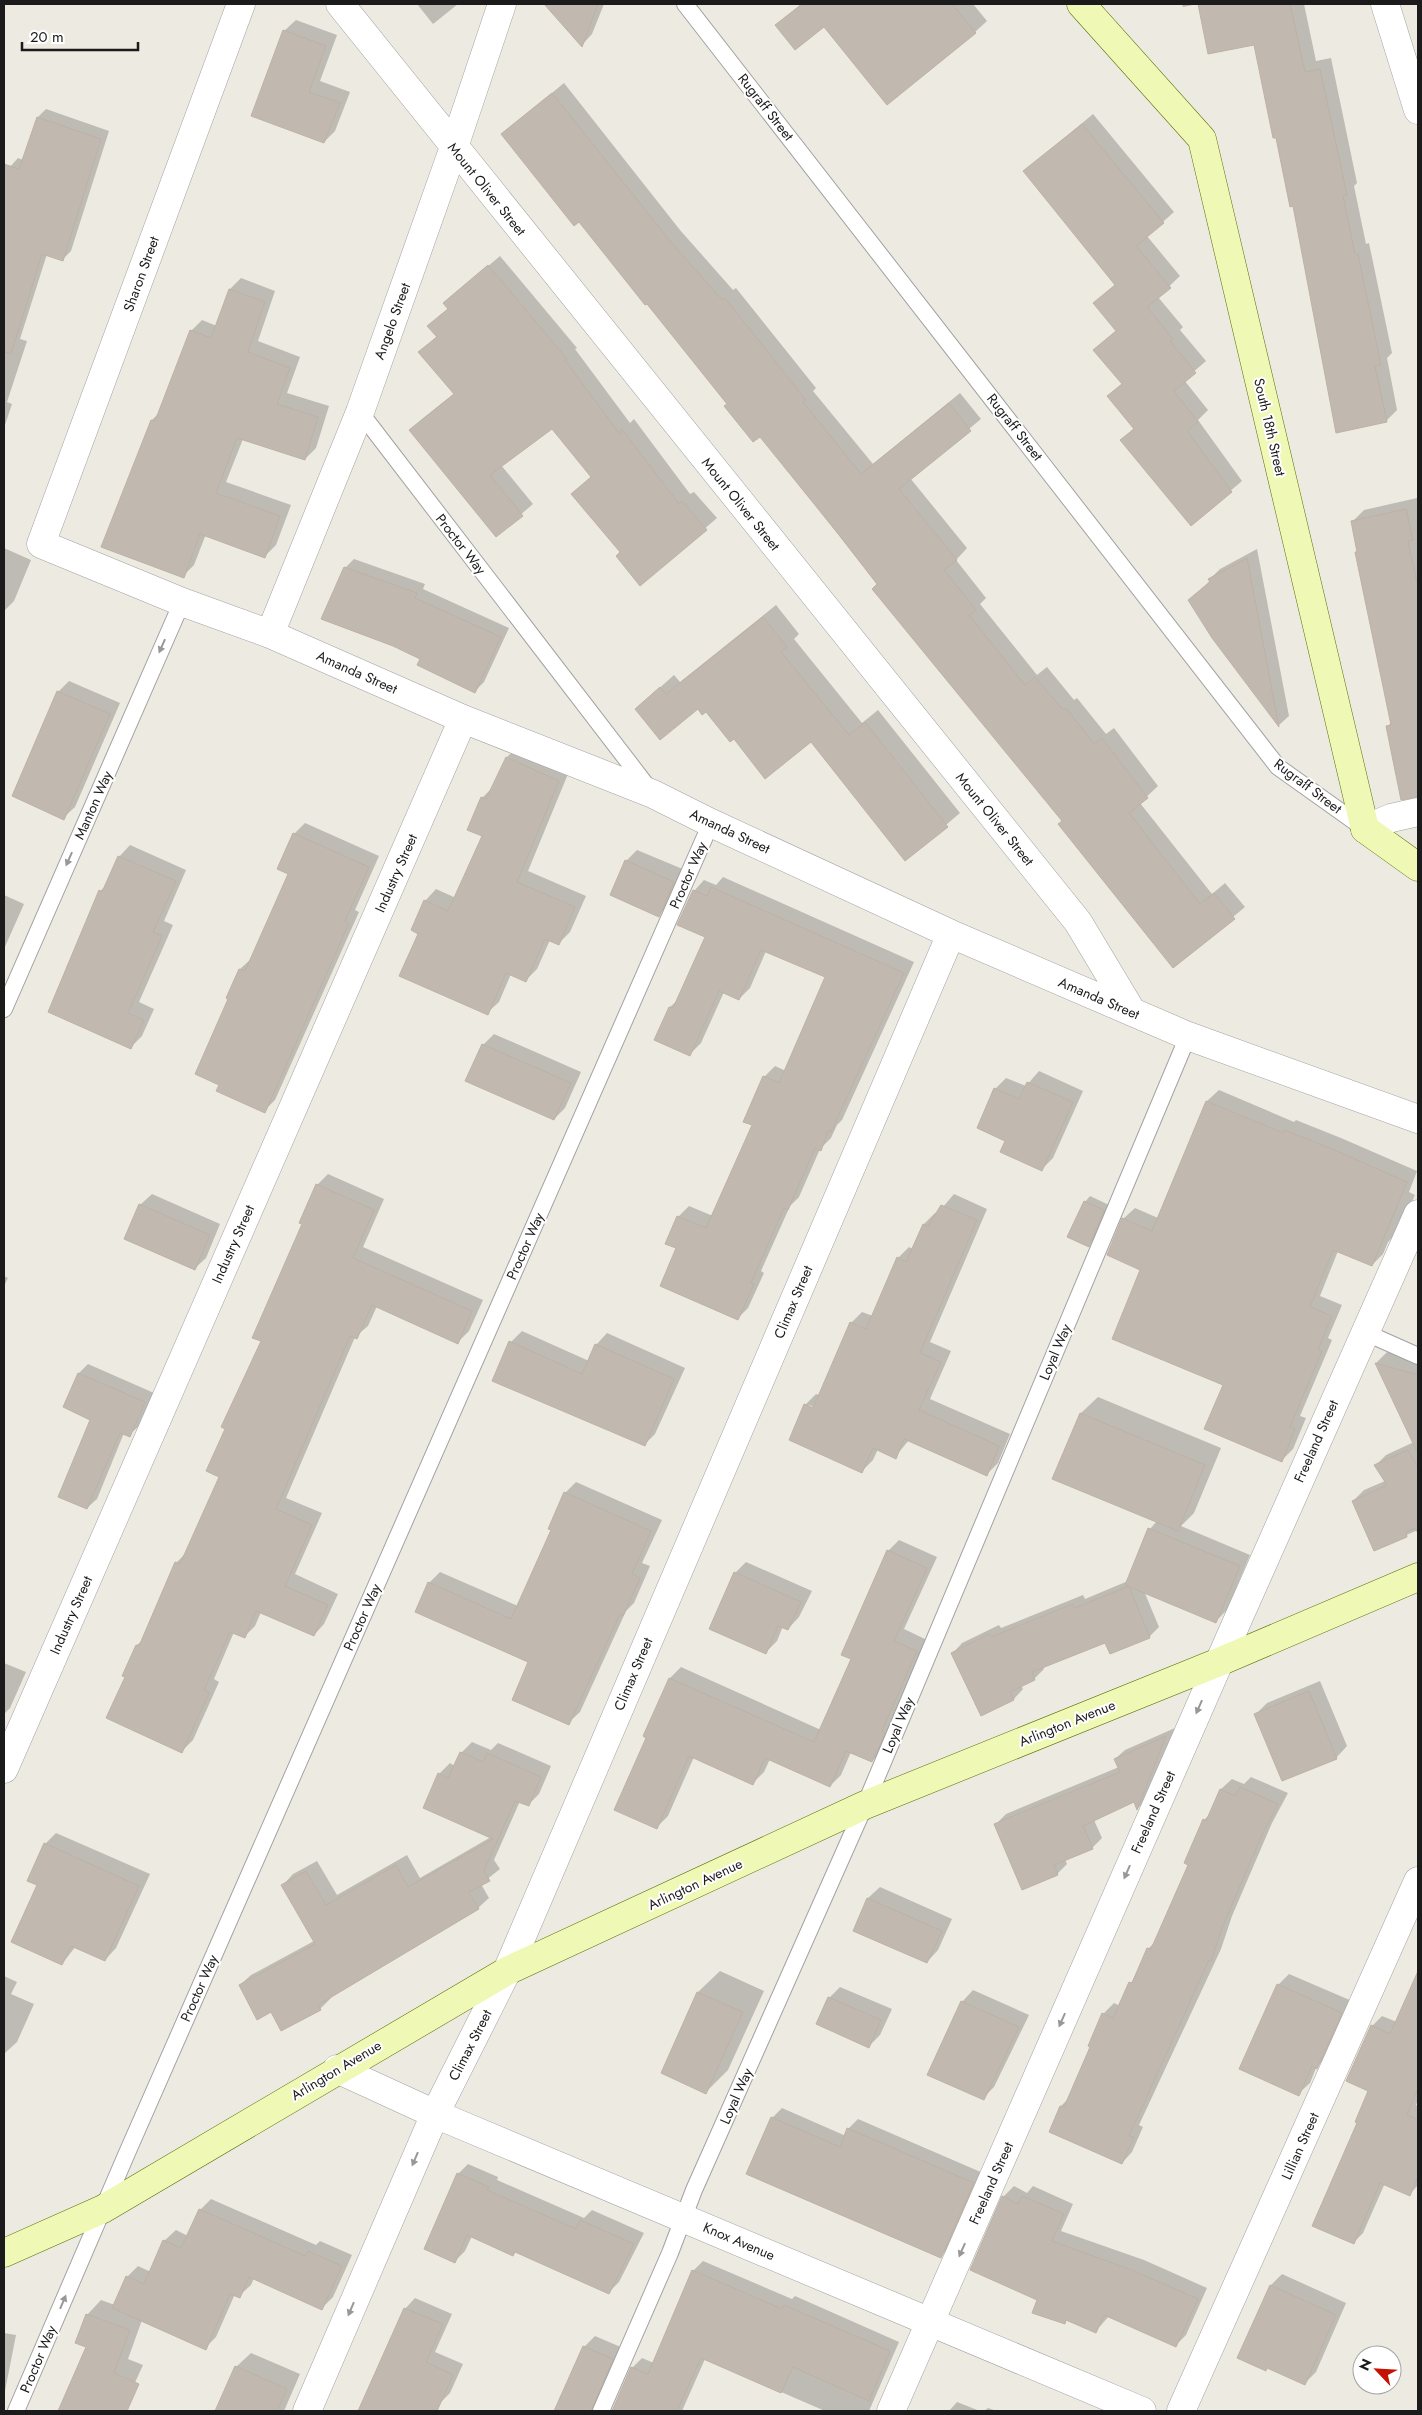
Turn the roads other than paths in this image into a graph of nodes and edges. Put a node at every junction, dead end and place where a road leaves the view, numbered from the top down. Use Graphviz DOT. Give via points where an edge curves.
graph roads {
  1 [pos="241,4"];
  2 [pos="340,4"];
  3 [pos="502,4"];
  4 [pos="685,4"];
  5 [pos="1081,4"];
  6 [pos="1384,4"];
  7 [pos="1418,110"];
  8 [pos="454,147"];
  9 [pos="360,412"];
  10 [pos="41,544"];
  11 [pos="182,602"];
  12 [pos="270,634"];
  13 [pos="463,719"];
  14 [pos="653,794"];
  15 [pos="1418,812"];
  16 [pos="711,823"];
  17 [pos="1365,829"];
  18 [pos="1418,868"];
  19 [pos="951,934"];
  20 [pos="4,1009"];
  21 [pos="1132,1012"];
  22 [pos="1188,1036"];
  23 [pos="1418,1119"];
  24 [pos="1418,1214"];
  25 [pos="1364,1332"];
  26 [pos="1418,1356"];
  27 [pos="1418,1577"];
  28 [pos="1219,1662"];
  29 [pos="4,1769"];
  30 [pos="865,1805"];
  31 [pos="1418,1881"];
  32 [pos="507,1970"];
  33 [pos="337,2069"];
  34 [pos="435,2114"];
  35 [pos="103,2209"];
  36 [pos="684,2218"];
  37 [pos="4,2253"];
  38 [pos="930,2322"];
  39 [pos="16,2411"];
  40 [pos="307,2411"];
  41 [pos="602,2411"];
  42 [pos="891,2411"];
  43 [pos="1142,2411"];
  44 [pos="1181,2411"];
  1 -- 10 [label="street, Sharon Street"];
  2 -- 8 [label="street, Mount Oliver Street"];
  3 -- 8 [label="street, Angelo Street"];
  4 -- 17 [label="lane, Rugraff Street" via="1278,767"];
  5 -- 17 [label="main road, South 18th Street" via="1202,139"];
  6 -- 7 [label="street"];
  8 -- 9 [label="street, Angelo Street"];
  8 -- 21 [label="street, Mount Oliver Street" via="1078,922"];
  9 -- 12 [label="street, Angelo Street"];
  9 -- 14 [label="lane, Proctor Way"];
  10 -- 11 [label="street, Amanda Street"];
  11 -- 12 [label="street, Amanda Street"];
  11 -- 20 [label="lane, Manton Way, one-way"];
  12 -- 13 [label="street, Amanda Street"];
  13 -- 14 [label="street, Amanda Street"];
  13 -- 29 [label="street, Industry Street"];
  14 -- 16 [label="street, Amanda Street"];
  15 -- 17 [label="street" via="1391,818"];
  16 -- 19 [label="street, Amanda Street"];
  16 -- 35 [label="lane, Proctor Way"];
  17 -- 18 [label="main road"];
  19 -- 21 [label="street, Amanda Street"];
  19 -- 32 [label="street, Climax Street"];
  21 -- 22 [label="street, Amanda Street"];
  22 -- 23 [label="street, Amanda Street"];
  22 -- 30 [label="lane, Loyal Way"];
  24 -- 25 [label="street, Freeland Street"];
  25 -- 26 [label="lane"];
  25 -- 28 [label="street, Freeland Street"];
  27 -- 28 [label="main road, Arlington Avenue"];
  28 -- 30 [label="main road, Arlington Avenue"];
  28 -- 38 [label="street, Freeland Street, one-way"];
  30 -- 32 [label="main road, Arlington Avenue"];
  30 -- 36 [label="lane, Loyal Way"];
  31 -- 44 [label="street, Lillian Street"];
  32 -- 33 [label="main road, Arlington Avenue"];
  32 -- 34 [label="street, Climax Street"];
  33 -- 34 [label="street, Knox Avenue"];
  33 -- 35 [label="main road, Arlington Avenue"];
  34 -- 36 [label="street, Knox Avenue"];
  34 -- 40 [label="street, Climax Street, one-way"];
  35 -- 37 [label="main road, Arlington Avenue"];
  39 -- 35 [label="lane, Proctor Way, one-way"];
  36 -- 38 [label="street, Knox Avenue"];
  36 -- 41 [label="lane, Loyal Way"];
  38 -- 42 [label="street, Freeland Street"];
  38 -- 43 [label="street, Knox Avenue"];
}
